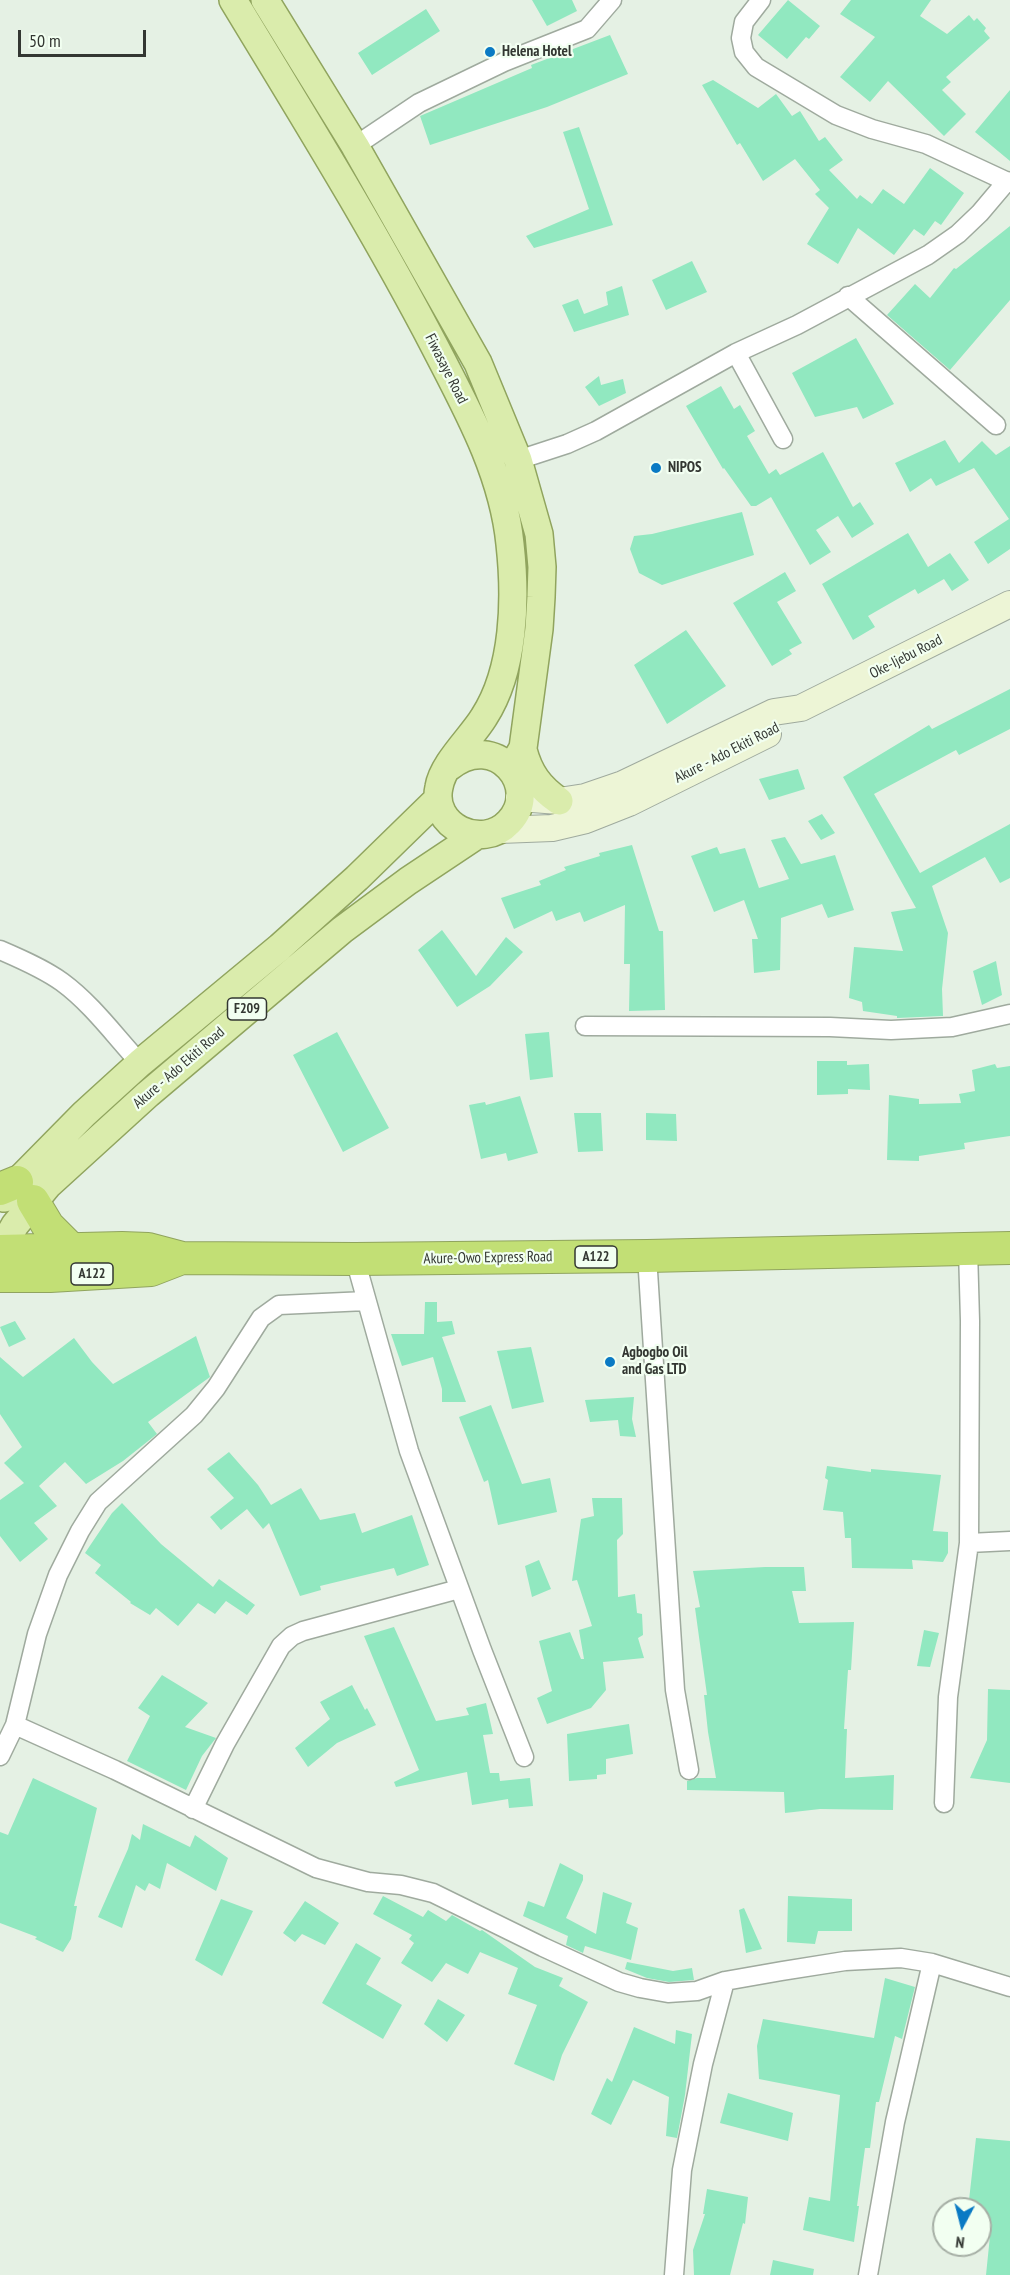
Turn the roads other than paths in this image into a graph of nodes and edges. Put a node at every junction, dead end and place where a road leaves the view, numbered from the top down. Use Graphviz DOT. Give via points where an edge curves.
graph roads {
  1 [pos="233,0"];
  2 [pos="265,0"];
  3 [pos="612,0"];
  4 [pos="760,0"];
  5 [pos="355,146"];
  6 [pos="1008,182"];
  7 [pos="848,297"];
  8 [pos="736,353"];
  9 [pos="996,425"];
  10 [pos="783,439"];
  11 [pos="518,460"];
  12 [pos="1010,604"];
  13 [pos="801,708"];
  14 [pos="517,758"];
  15 [pos="449,767"];
  16 [pos="519,798"];
  17 [pos="438,799"];
  18 [pos="559,801"];
  19 [pos="489,833"];
  20 [pos="0,950"];
  21 [pos="1010,1014"];
  22 [pos="585,1026"];
  23 [pos="140,1063"];
  24 [pos="12,1194"];
  25 [pos="70,1248"];
  26 [pos="968,1248"];
  27 [pos="1010,1248"];
  28 [pos="0,1251"];
  29 [pos="647,1256"];
  30 [pos="182,1258"];
  31 [pos="355,1259"];
  32 [pos="0,1276"];
  33 [pos="366,1301"];
  34 [pos="1010,1541"];
  35 [pos="969,1543"];
  36 [pos="459,1588"];
  37 [pos="15,1725"];
  38 [pos="0,1756"];
  39 [pos="524,1757"];
  40 [pos="689,1770"];
  41 [pos="944,1803"];
  42 [pos="193,1809"];
  43 [pos="932,1963"];
  44 [pos="725,1981"];
  45 [pos="1010,1987"];
  46 [pos="674,2275"];
  47 [pos="868,2275"];
  1 -- 15 [label="main road, Fiwasaye Road" via="408,296 474,424 498,486 513,568 514,600 507,656 495,698"];
  2 -- 5 [label="main road, Fiwasaye Road"];
  3 -- 5 [label="street" via="587,29 504,62 419,103"];
  4 -- 6 [label="street" via="744,22 741,38 744,52 756,67 836,115 926,144"];
  5 -- 11 [label="main road, Fiwasaye Road" via="478,363"];
  6 -- 7 [label="street" via="958,234 928,255"];
  7 -- 8 [label="street"];
  7 -- 9 [label="street"];
  8 -- 10 [label="street"];
  8 -- 11 [label="street" via="596,431"];
  11 -- 14 [label="main road, Fiwasaye Road" via="539,534 542,567 539,629"];
  12 -- 13 [label="main road, Oke-Ijebu Road"];
  13 -- 18 [label="main road, Akure - Ado Ekiti Road" via="774,712 623,784"];
  13 -- 19 [label="main road, Akure - Ado Ekiti Road" via="783,727 629,803 552,828"];
  14 -- 15 [label="main road" via="502,761 492,756 468,755"];
  14 -- 16 [label="main road"];
  14 -- 18 [label="main road" via="545,791"];
  15 -- 17 [label="main road" via="442,776"];
  16 -- 18 [label="main road, Akure - Ado Ekiti Road"];
  16 -- 19 [label="main road" via="516,813"];
  17 -- 19 [label="main road" via="455,828 466,833"];
  17 -- 23 [label="main road, Akure - Ado Ekiti Road / F209" via="280,947"];
  19 -- 24 [label="main road, Akure - Ado Ekiti Road / F209" via="371,907 289,972 48,1185"];
  20 -- 23 [label="street" via="63,982"];
  21 -- 22 [label="street" via="952,1027 891,1030"];
  23 -- 24 [label="main road, Akure - Ado Ekiti Road / F209" via="84,1114"];
  24 -- 25 [label="highway"];
  24 -- 28 [label="main road" via="15,1225"];
  25 -- 28 [label="highway, Akure-Owo Express Road / A122"];
  25 -- 30 [label="highway, Akure-Owo Express Road / A122" via="148,1249"];
  26 -- 27 [label="highway, Akure-Owo Express Road / A122"];
  26 -- 29 [label="highway, Akure-Owo Express Road / A122"];
  26 -- 35 [label="street"];
  29 -- 31 [label="highway, Akure-Owo Express Road / A122"];
  29 -- 40 [label="street" via="675,1690"];
  30 -- 31 [label="highway, Akure-Owo Express Road / A122"];
  30 -- 32 [label="highway, Akure-Owo Express Road / A122" via="151,1270"];
  31 -- 33 [label="street"];
  33 -- 36 [label="street" via="410,1451"];
  33 -- 37 [label="street" via="279,1305 269,1310 194,1415 98,1502 58,1575 37,1634"];
  34 -- 35 [label="street"];
  35 -- 41 [label="street" via="948,1697"];
  36 -- 39 [label="street"];
  36 -- 42 [label="street" via="292,1636 281,1646"];
  37 -- 38 [label="street"];
  37 -- 42 [label="street"];
  42 -- 44 [label="street" via="316,1868 433,1893 640,1989 668,1993 697,1991"];
  43 -- 44 [label="street" via="901,1958 844,1961"];
  43 -- 45 [label="street"];
  43 -- 47 [label="street" via="895,2122"];
  44 -- 46 [label="street" via="703,2064 682,2170"];
}
